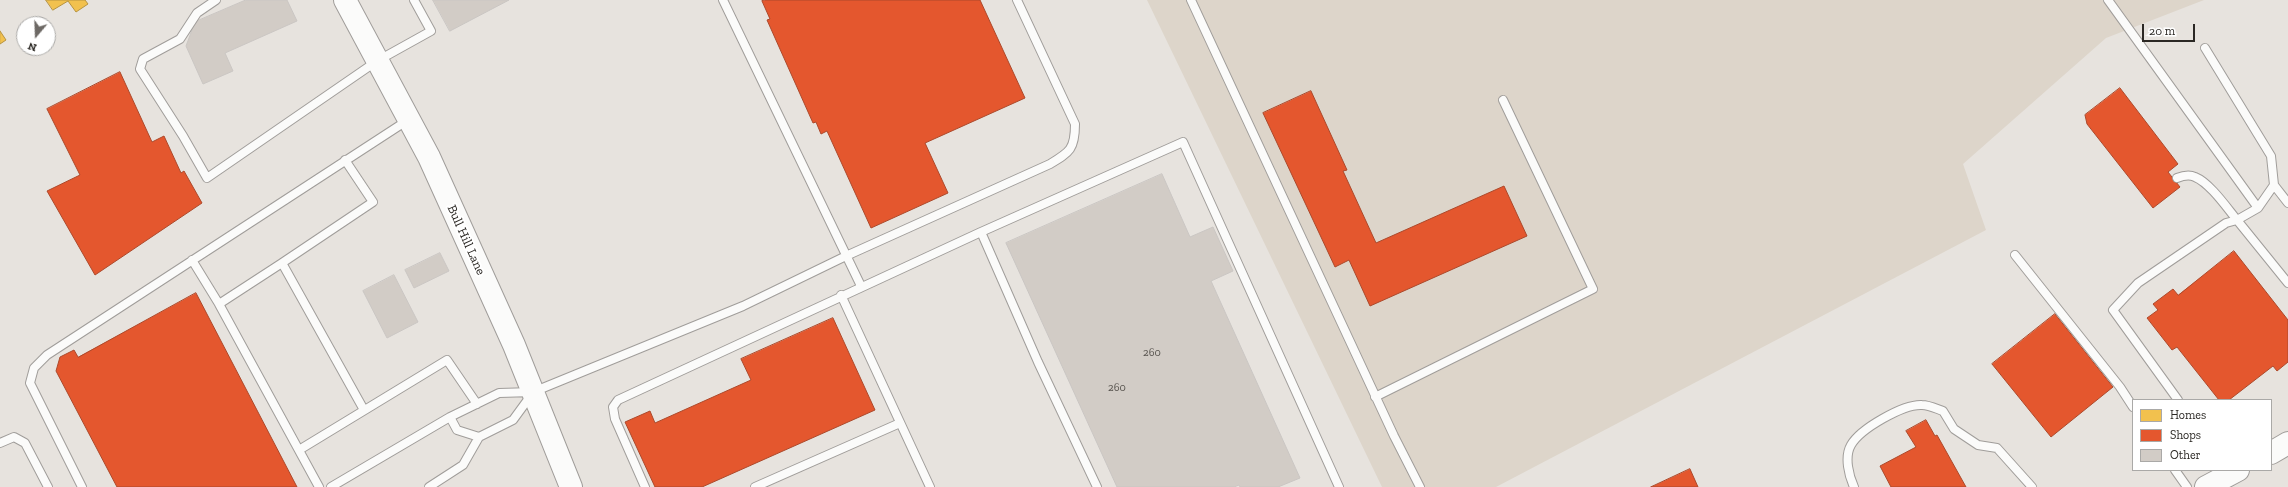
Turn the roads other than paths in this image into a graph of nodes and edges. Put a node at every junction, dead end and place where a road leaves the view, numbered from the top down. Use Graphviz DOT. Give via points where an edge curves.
graph roads {
  1 [pos="216,0"];
  2 [pos="345,0"];
  3 [pos="414,0"];
  4 [pos="723,0"];
  5 [pos="1017,0"];
  6 [pos="1191,0"];
  7 [pos="2108,0"];
  8 [pos="2205,48"];
  9 [pos="378,61"];
  10 [pos="1503,100"];
  11 [pos="408,119"];
  12 [pos="346,160"];
  13 [pos="2177,178"];
  14 [pos="2274,186"];
  15 [pos="2288,202"];
  16 [pos="2258,208"];
  17 [pos="2237,220"];
  18 [pos="981,232"];
  19 [pos="2015,255"];
  20 [pos="846,256"];
  21 [pos="192,260"];
  22 [pos="282,263"];
  23 [pos="2288,283"];
  24 [pos="861,286"];
  25 [pos="841,295"];
  26 [pos="219,304"];
  27 [pos="533,392"];
  28 [pos="1375,397"];
  29 [pos="2177,399"];
  30 [pos="477,404"];
  31 [pos="2132,405"];
  32 [pos="364,410"];
  33 [pos="450,417"];
  34 [pos="900,422"];
  35 [pos="479,437"];
  36 [pos="0,443"];
  37 [pos="2288,443"];
  38 [pos="299,450"];
  39 [pos="2272,451"];
  40 [pos="2176,471"];
  41 [pos="2236,471"];
  42 [pos="48,487"];
  43 [pos="82,487"];
  44 [pos="319,487"];
  45 [pos="331,487"];
  46 [pos="429,487"];
  47 [pos="571,487"];
  48 [pos="645,487"];
  49 [pos="755,487"];
  50 [pos="930,487"];
  51 [pos="1097,487"];
  52 [pos="1339,487"];
  53 [pos="1420,487"];
  54 [pos="1854,487"];
  55 [pos="2032,487"];
  56 [pos="2187,487"];
  57 [pos="2206,487"];
  1 -- 9 [label="lane" via="197,13 180,39 143,59 140,70 207,178"];
  2 -- 9 [label="main road, Bull Hill Lane"];
  3 -- 9 [label="lane" via="431,32"];
  4 -- 20 [label="lane"];
  5 -- 20 [label="lane" via="1075,124 1075,141 1069,153 1050,164"];
  6 -- 28 [label="lane"];
  7 -- 16 [label="lane"];
  8 -- 14 [label="lane" via="2271,156"];
  9 -- 11 [label="main road, Bull Hill Lane"];
  10 -- 28 [label="lane" via="1593,289"];
  11 -- 12 [label="lane"];
  11 -- 27 [label="main road, Bull Hill Lane" via="439,179"];
  12 -- 21 [label="lane"];
  12 -- 22 [label="lane" via="373,202"];
  13 -- 17 [label="lane" via="2195,176"];
  14 -- 15 [label="lane"];
  14 -- 16 [label="lane"];
  16 -- 17 [label="lane"];
  17 -- 23 [label="lane"];
  17 -- 29 [label="lane" via="2226,223 2138,283 2113,310"];
  18 -- 24 [label="lane"];
  18 -- 51 [label="lane"];
  18 -- 52 [label="lane" via="1183,142"];
  19 -- 31 [label="lane"];
  20 -- 24 [label="lane"];
  20 -- 27 [label="lane" via="743,306"];
  21 -- 26 [label="lane"];
  21 -- 43 [label="lane" via="47,355 34,368 30,383"];
  22 -- 26 [label="lane"];
  22 -- 32 [label="lane"];
  24 -- 25 [label="lane"];
  25 -- 34 [label="lane"];
  25 -- 48 [label="lane" via="618,400 613,407 615,419"];
  26 -- 38 [label="lane"];
  27 -- 30 [label="lane" via="499,393"];
  27 -- 35 [label="lane" via="513,420"];
  27 -- 47 [label="main road, Bull Hill Lane"];
  28 -- 53 [label="lane"];
  30 -- 32 [label="lane" via="448,360"];
  30 -- 33 [label="lane"];
  32 -- 38 [label="lane"];
  33 -- 35 [label="lane" via="457,430"];
  33 -- 45 [label="lane"];
  34 -- 49 [label="lane"];
  34 -- 50 [label="lane"];
  35 -- 46 [label="lane" via="463,465"];
  36 -- 42 [label="lane" via="14,437 25,443"];
  37 -- 39 [label="main road"];
  38 -- 44 [label="lane"];
  40 -- 56 [label="lane"];
  41 -- 57 [label="main road"];
  54 -- 55 [label="lane" via="1847,470 1850,446 1870,427 1895,411 1922,405 1943,411 1954,429 1978,445 1997,448"];
}
